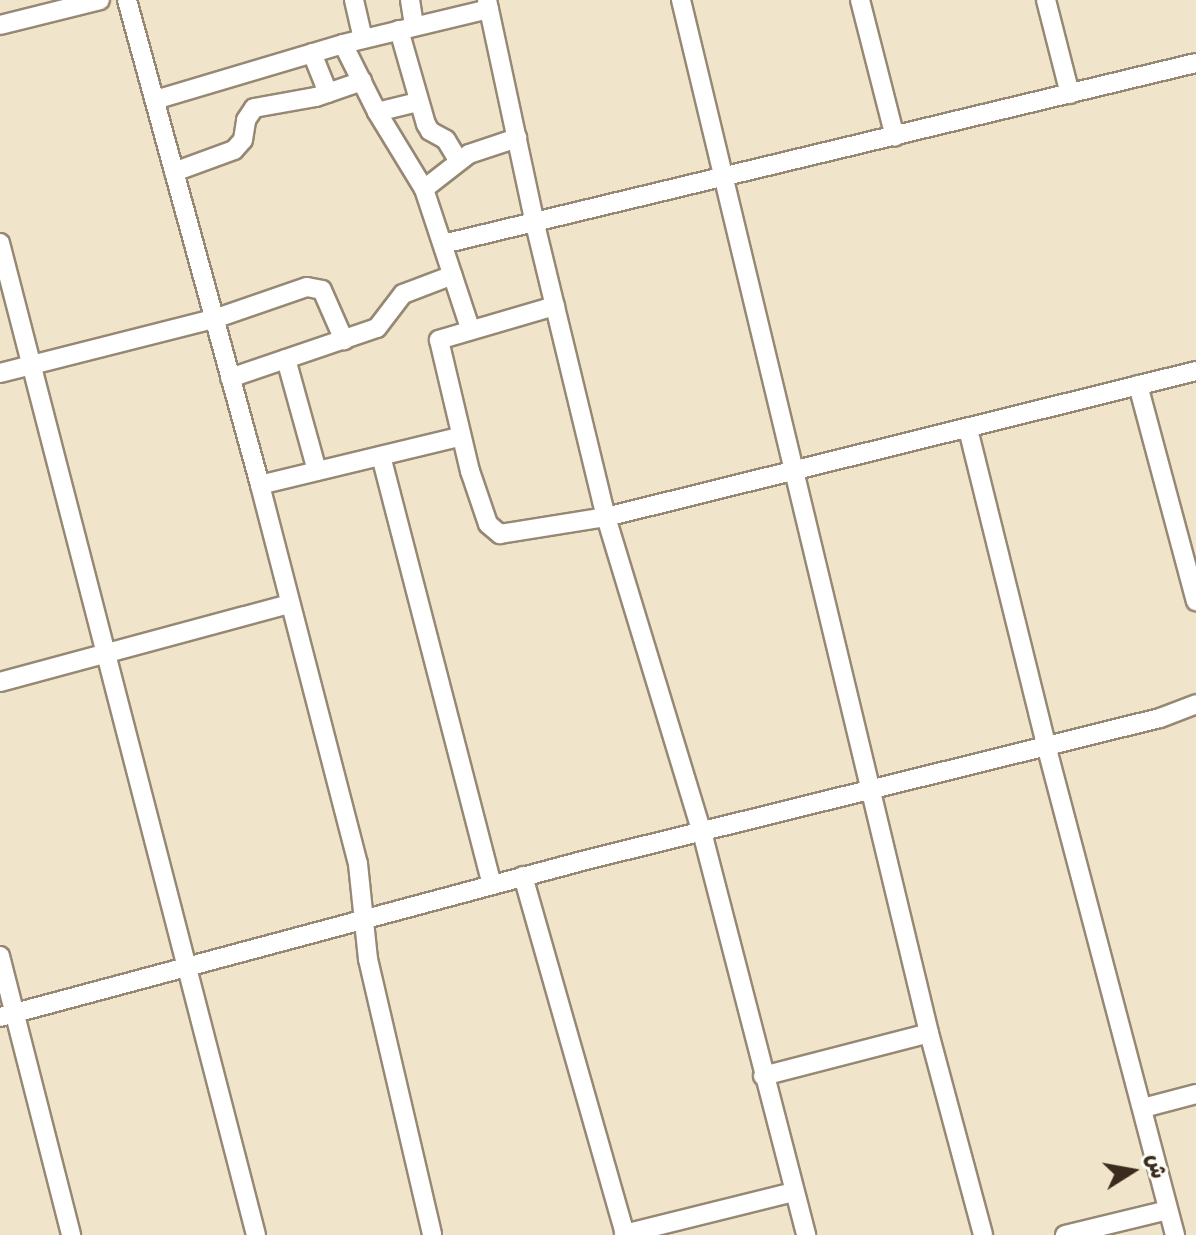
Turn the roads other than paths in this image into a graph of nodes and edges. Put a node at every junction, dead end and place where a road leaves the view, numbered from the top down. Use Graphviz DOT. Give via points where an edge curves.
graph roads {
  1 [pos="100,0"];
  2 [pos="127,0"];
  3 [pos="354,0"];
  4 [pos="410,0"];
  5 [pos="681,0"];
  6 [pos="860,0"];
  7 [pos="1046,0"];
  8 [pos="488,4"];
  9 [pos="0,25"];
  10 [pos="407,28"];
  11 [pos="363,39"];
  12 [pos="343,44"];
  13 [pos="312,53"];
  14 [pos="1196,63"];
  15 [pos="362,81"];
  16 [pos="328,93"];
  17 [pos="1070,94"];
  18 [pos="155,100"];
  19 [pos="418,102"];
  20 [pos="377,112"];
  21 [pos="895,137"];
  22 [pos="517,138"];
  23 [pos="458,160"];
  24 [pos="174,172"];
  25 [pos="724,179"];
  26 [pos="424,189"];
  27 [pos="535,224"];
  28 [pos="0,243"];
  29 [pos="443,244"];
  30 [pos="453,275"];
  31 [pos="555,306"];
  32 [pos="214,319"];
  33 [pos="470,328"];
  34 [pos="344,340"];
  35 [pos="286,359"];
  36 [pos="32,366"];
  37 [pos="1196,371"];
  38 [pos="0,373"];
  39 [pos="230,378"];
  40 [pos="1138,385"];
  41 [pos="968,429"];
  42 [pos="459,437"];
  43 [pos="381,456"];
  44 [pos="794,469"];
  45 [pos="317,471"];
  46 [pos="260,485"];
  47 [pos="606,517"];
  48 [pos="1196,601"];
  49 [pos="290,604"];
  50 [pos="106,655"];
  51 [pos="0,682"];
  52 [pos="1196,704"];
  53 [pos="1046,745"];
  54 [pos="873,789"];
  55 [pos="702,832"];
  56 [pos="523,876"];
  57 [pos="492,885"];
  58 [pos="365,920"];
  59 [pos="0,956"];
  60 [pos="186,968"];
  61 [pos="8,1015"];
  62 [pos="929,1033"];
  63 [pos="763,1076"];
  64 [pos="1196,1094"];
  65 [pos="1143,1108"];
  66 [pos="794,1192"];
  67 [pos="1168,1210"];
  68 [pos="71,1235"];
  69 [pos="256,1235"];
  70 [pos="432,1235"];
  71 [pos="624,1235"];
  72 [pos="806,1235"];
  73 [pos="983,1235"];
  74 [pos="1065,1235"];
  75 [pos="1175,1235"];
  1 -- 9 [label="street"];
  2 -- 18 [label="street"];
  3 -- 11 [label="street"];
  4 -- 10 [label="street"];
  5 -- 25 [label="street"];
  6 -- 21 [label="street"];
  7 -- 17 [label="street"];
  8 -- 10 [label="street"];
  8 -- 22 [label="street"];
  10 -- 11 [label="street"];
  10 -- 19 [label="street"];
  11 -- 12 [label="street"];
  12 -- 13 [label="street"];
  12 -- 15 [label="street"];
  13 -- 16 [label="street"];
  13 -- 18 [label="street"];
  14 -- 17 [label="street"];
  15 -- 16 [label="street"];
  15 -- 20 [label="street"];
  16 -- 24 [label="street" via="254,108 234,150"];
  17 -- 21 [label="street"];
  18 -- 24 [label="street"];
  19 -- 20 [label="street"];
  19 -- 23 [label="street" via="430,131 446,140"];
  20 -- 26 [label="street"];
  21 -- 25 [label="street"];
  22 -- 23 [label="street"];
  22 -- 27 [label="street"];
  23 -- 26 [label="street"];
  24 -- 32 [label="street"];
  25 -- 27 [label="street"];
  25 -- 44 [label="street"];
  26 -- 29 [label="street"];
  27 -- 29 [label="street"];
  27 -- 31 [label="street"];
  28 -- 36 [label="street"];
  29 -- 30 [label="street"];
  30 -- 33 [label="street"];
  30 -- 34 [label="street" via="403,294 377,328"];
  31 -- 33 [label="street"];
  31 -- 47 [label="street"];
  32 -- 34 [label="street" via="315,286 326,297"];
  32 -- 36 [label="street"];
  32 -- 39 [label="street"];
  33 -- 42 [label="street" via="441,337 438,343"];
  34 -- 35 [label="street"];
  35 -- 39 [label="street"];
  35 -- 45 [label="street"];
  36 -- 38 [label="street"];
  36 -- 50 [label="street"];
  37 -- 40 [label="street"];
  39 -- 46 [label="street"];
  40 -- 41 [label="street"];
  40 -- 48 [label="street"];
  41 -- 44 [label="street"];
  41 -- 53 [label="street"];
  42 -- 43 [label="street"];
  42 -- 47 [label="street" via="493,531 507,534"];
  43 -- 45 [label="street"];
  43 -- 57 [label="street"];
  44 -- 47 [label="street"];
  44 -- 54 [label="street"];
  45 -- 46 [label="street"];
  46 -- 49 [label="street"];
  47 -- 55 [label="street"];
  49 -- 50 [label="street"];
  49 -- 58 [label="street" via="358,864"];
  50 -- 51 [label="street"];
  50 -- 60 [label="street"];
  52 -- 53 [label="street" via="1160,718"];
  53 -- 54 [label="street"];
  53 -- 65 [label="street"];
  54 -- 55 [label="street"];
  54 -- 62 [label="street"];
  55 -- 56 [label="street"];
  55 -- 63 [label="street"];
  56 -- 57 [label="street"];
  56 -- 71 [label="street"];
  57 -- 58 [label="street"];
  58 -- 60 [label="street"];
  58 -- 70 [label="street" via="378,1011"];
  59 -- 61 [label="street"];
  60 -- 61 [label="street"];
  60 -- 69 [label="street"];
  61 -- 68 [label="street"];
  62 -- 63 [label="street"];
  62 -- 73 [label="street"];
  63 -- 66 [label="street"];
  64 -- 65 [label="street"];
  65 -- 67 [label="street"];
  66 -- 71 [label="street"];
  66 -- 72 [label="street"];
  67 -- 74 [label="street"];
  67 -- 75 [label="street"];
}
